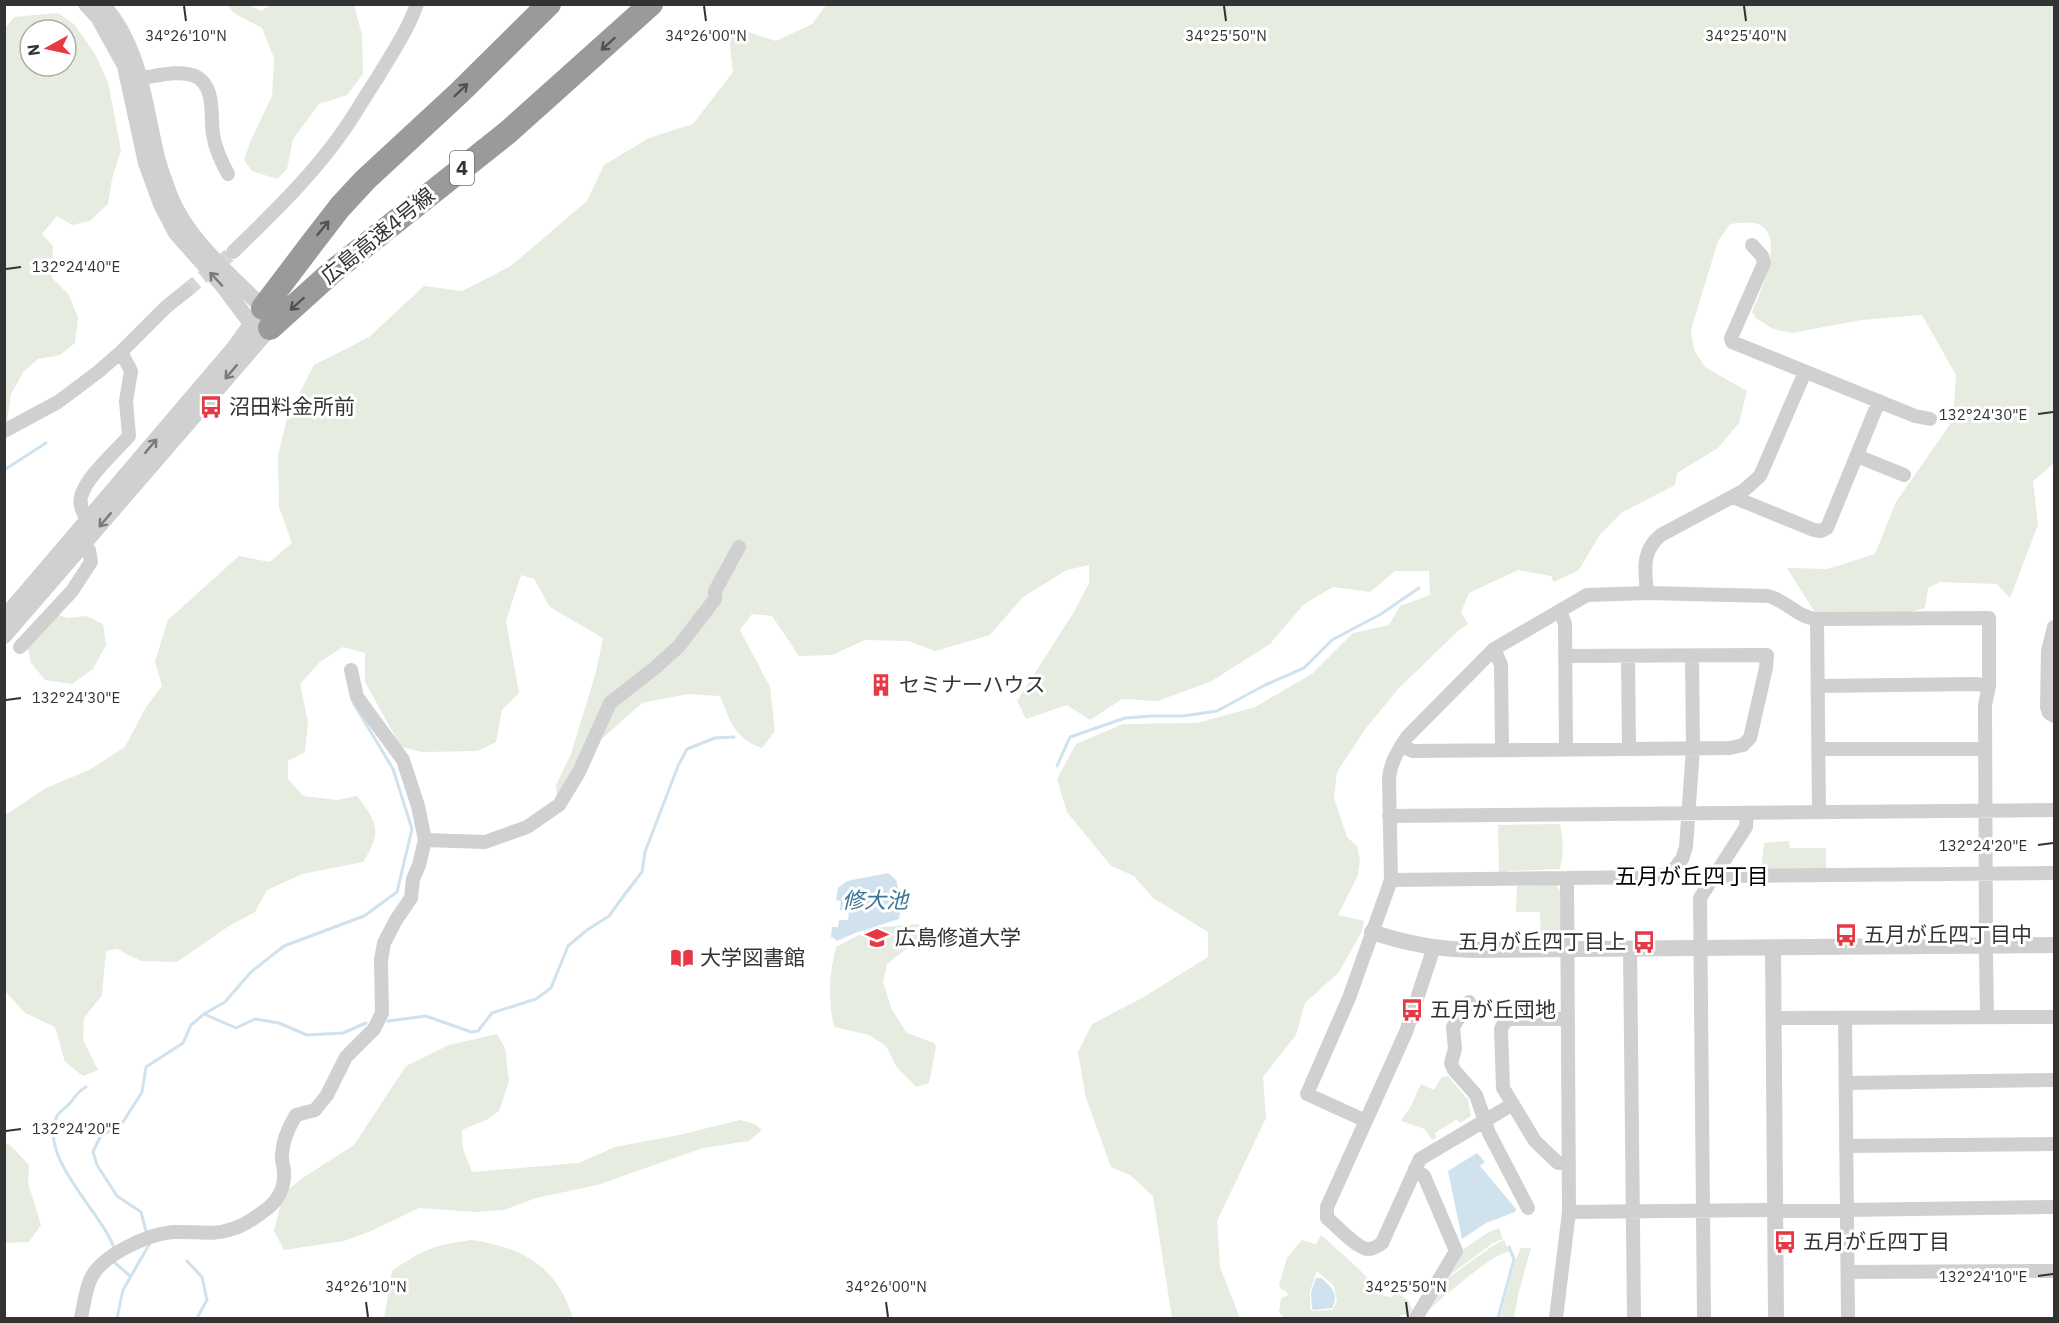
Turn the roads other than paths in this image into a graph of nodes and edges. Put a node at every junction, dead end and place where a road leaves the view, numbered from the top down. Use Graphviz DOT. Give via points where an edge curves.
graph roads {
  1 [pos="86,4"];
  2 [pos="102,4"];
  3 [pos="417,4"];
  4 [pos="549,4"];
  5 [pos="651,4"];
  6 [pos="141,78"];
  7 [pos="228,174"];
  8 [pos="1752,245"];
  9 [pos="233,252"];
  10 [pos="186,291"];
  11 [pos="262,320"];
  12 [pos="121,352"];
  13 [pos="1805,372"];
  14 [pos="1879,401"];
  15 [pos="1930,419"];
  16 [pos="4,431"];
  17 [pos="1857,456"];
  18 [pos="1904,475"];
  19 [pos="1733,496"];
  20 [pos="88,520"];
  21 [pos="85,545"];
  22 [pos="739,547"];
  23 [pos="1647,593"];
  24 [pos="1560,611"];
  25 [pos="4,618"];
  26 [pos="1817,619"];
  27 [pos="2055,627"];
  28 [pos="4,636"];
  29 [pos="20,647"];
  30 [pos="1494,649"];
  31 [pos="2051,651"];
  32 [pos="1628,656"];
  33 [pos="1692,656"];
  34 [pos="1565,657"];
  35 [pos="351,670"];
  36 [pos="1818,686"];
  37 [pos="1989,686"];
  38 [pos="2055,716"];
  39 [pos="1401,746"];
  40 [pos="1693,748"];
  41 [pos="1985,748"];
  42 [pos="1629,749"];
  43 [pos="1818,749"];
  44 [pos="1502,750"];
  45 [pos="1566,750"];
  46 [pos="2055,810"];
  47 [pos="1985,811"];
  48 [pos="1819,812"];
  49 [pos="1747,813"];
  50 [pos="1689,814"];
  51 [pos="1389,816"];
  52 [pos="425,840"];
  53 [pos="1718,871"];
  54 [pos="2055,873"];
  55 [pos="1986,874"];
  56 [pos="1567,878"];
  57 [pos="1391,880"];
  58 [pos="1372,932"];
  59 [pos="1986,938"];
  60 [pos="2055,945"];
  61 [pos="1434,947"];
  62 [pos="1773,948"];
  63 [pos="1630,949"];
  64 [pos="1701,949"];
  65 [pos="1567,950"];
  66 [pos="1986,955"];
  67 [pos="1469,1002"];
  68 [pos="1987,1017"];
  69 [pos="2055,1017"];
  70 [pos="1782,1018"];
  71 [pos="1845,1018"];
  72 [pos="1567,1019"];
  73 [pos="2055,1080"];
  74 [pos="1846,1083"];
  75 [pos="1513,1104"];
  76 [pos="1366,1121"];
  77 [pos="1484,1121"];
  78 [pos="2055,1144"];
  79 [pos="1846,1146"];
  80 [pos="1569,1163"];
  81 [pos="1415,1169"];
  82 [pos="2055,1207"];
  83 [pos="1528,1208"];
  84 [pos="1847,1209"];
  85 [pos="1771,1210"];
  86 [pos="1703,1211"];
  87 [pos="1569,1212"];
  88 [pos="1633,1212"];
  89 [pos="2055,1271"];
  90 [pos="1848,1272"];
  91 [pos="81,1318"];
  92 [pos="1416,1318"];
  93 [pos="1556,1318"];
  94 [pos="1634,1318"];
  95 [pos="1704,1318"];
  96 [pos="1776,1318"];
  97 [pos="1848,1318"];
  11 -- 1 [label="street, one-way" via="223,286 176,233 146,163 125,66 98,17"];
  2 -- 6 [label="street" via="124,37"];
  3 -- 9 [label="street" via="396,47 345,128 305,179"];
  11 -- 4 [label="highway, 広島高速4号線, one-way" via="340,207"];
  5 -- 11 [label="highway, 広島高速4号線 / 4, one-way" via="507,133 332,272"];
  6 -- 7 [label="street" via="180,74 197,77 207,87 213,135"];
  6 -- 11 [label="street" via="158,160 171,199 186,226"];
  8 -- 13 [label="street" via="1764,263 1731,340"];
  10 -- 12 [label="street"];
  20 -- 11 [label="street, one-way"];
  11 -- 21 [label="street, one-way"];
  12 -- 16 [label="street" via="58,402"];
  12 -- 20 [label="street" via="131,370 126,401 129,436 88,482 81,498 82,512"];
  13 -- 14 [label="street"];
  13 -- 19 [label="street" via="1766,466 1752,485"];
  14 -- 15 [label="street"];
  14 -- 17 [label="street"];
  17 -- 18 [label="street"];
  17 -- 19 [label="street" via="1824,530 1814,530"];
  19 -- 23 [label="street" via="1657,538 1646,556"];
  20 -- 25 [label="street"];
  21 -- 28 [label="street"];
  21 -- 29 [label="street" via="91,562 72,591"];
  22 -- 52 [label="street" via="715,591 715,600 679,646 610,703 579,772 559,805 527,827 485,842"];
  23 -- 24 [label="street" via="1587,595"];
  23 -- 26 [label="street" via="1768,596"];
  24 -- 30 [label="street"];
  24 -- 34 [label="street" via="1565,624"];
  26 -- 36 [label="street"];
  26 -- 37 [label="street" via="1989,618"];
  27 -- 31 [label="street"];
  30 -- 39 [label="street"];
  30 -- 44 [label="street" via="1501,665"];
  31 -- 38 [label="street" via="2047,707"];
  32 -- 33 [label="street"];
  32 -- 34 [label="street"];
  32 -- 42 [label="street"];
  33 -- 40 [label="street"];
  33 -- 40 [label="street" via="1767,655 1748,741 1734,748"];
  34 -- 45 [label="street"];
  35 -- 52 [label="street" via="357,697 403,760"];
  36 -- 37 [label="street"];
  36 -- 43 [label="street"];
  37 -- 41 [label="street"];
  39 -- 44 [label="street" via="1413,751"];
  39 -- 51 [label="street" via="1389,773"];
  40 -- 42 [label="street"];
  40 -- 50 [label="street"];
  41 -- 43 [label="street"];
  41 -- 47 [label="street"];
  42 -- 45 [label="street"];
  43 -- 48 [label="street"];
  44 -- 45 [label="street"];
  46 -- 47 [label="street"];
  47 -- 48 [label="street"];
  47 -- 55 [label="street"];
  48 -- 49 [label="street"];
  49 -- 50 [label="street"];
  49 -- 53 [label="street" via="1746,827"];
  50 -- 51 [label="street"];
  50 -- 56 [label="street" via="1684,853 1666,874"];
  51 -- 57 [label="street"];
  52 -- 91 [label="street" via="411,898 384,943 382,1013 374,1029 346,1057 315,1110 296,1115 286,1132 281,1156 284,1188 269,1207 234,1229 171,1232 138,1241 112,1257 92,1276"];
  53 -- 55 [label="street" via="1729,876"];
  53 -- 64 [label="street" via="1700,898"];
  54 -- 55 [label="street"];
  55 -- 59 [label="street"];
  56 -- 57 [label="street"];
  56 -- 65 [label="street"];
  57 -- 58 [label="street"];
  58 -- 61 [label="street"];
  58 -- 76 [label="street" via="1349,999 1307,1094"];
  60 -- 62 [label="street"];
  61 -- 65 [label="street"];
  61 -- 76 [label="street" via="1406,1032"];
  62 -- 64 [label="street"];
  62 -- 85 [label="street"];
  63 -- 64 [label="street"];
  63 -- 65 [label="street"];
  63 -- 88 [label="street"];
  64 -- 86 [label="street"];
  65 -- 72 [label="street"];
  66 -- 68 [label="street"];
  67 -- 77 [label="street" via="1453,1028 1455,1049 1451,1063 1476,1095"];
  68 -- 69 [label="street"];
  68 -- 71 [label="street"];
  70 -- 71 [label="street"];
  71 -- 74 [label="street"];
  72 -- 75 [label="street" via="1512,1018 1502,1025 1502,1085"];
  72 -- 80 [label="street"];
  73 -- 74 [label="street"];
  74 -- 79 [label="street"];
  75 -- 77 [label="street"];
  75 -- 80 [label="street" via="1537,1143 1558,1163"];
  76 -- 81 [label="street" via="1327,1207 1327,1218 1360,1247 1375,1247 1382,1243"];
  77 -- 81 [label="street" via="1420,1159"];
  77 -- 83 [label="street"];
  78 -- 79 [label="street"];
  79 -- 84 [label="street"];
  80 -- 87 [label="street"];
  81 -- 92 [label="street" via="1424,1176 1455,1251"];
  82 -- 84 [label="street"];
  84 -- 85 [label="street"];
  84 -- 90 [label="street"];
  85 -- 86 [label="street"];
  85 -- 96 [label="street"];
  86 -- 88 [label="street"];
  86 -- 95 [label="street"];
  87 -- 88 [label="street"];
  87 -- 93 [label="street"];
  88 -- 94 [label="street"];
  89 -- 90 [label="street"];
  90 -- 97 [label="street"];
}
